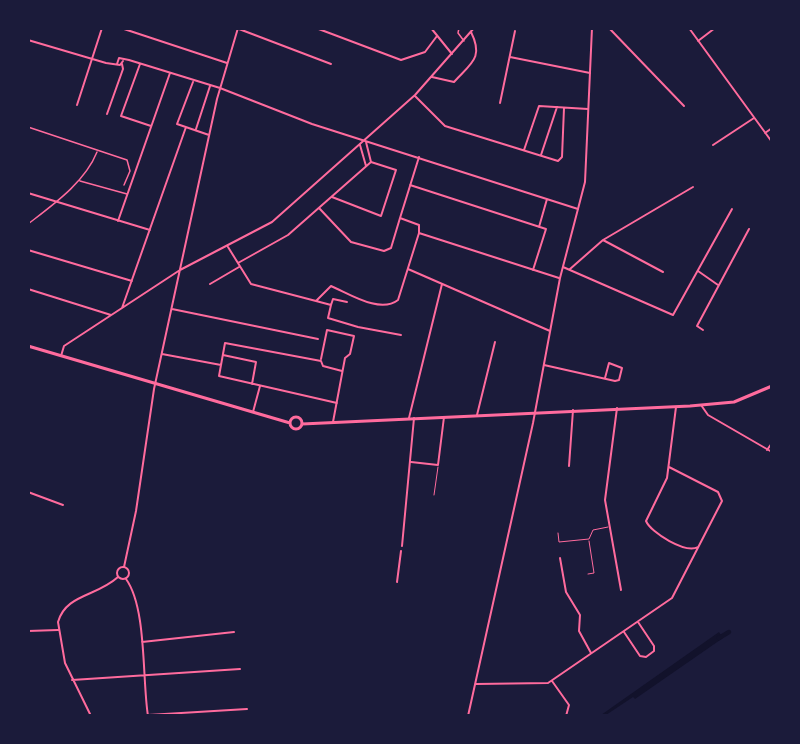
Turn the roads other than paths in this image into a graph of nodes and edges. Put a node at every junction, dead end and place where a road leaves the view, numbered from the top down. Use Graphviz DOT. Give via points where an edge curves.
graph roads {
  1 [pos="102,28"];
  2 [pos="121,28"];
  3 [pos="238,28"];
  4 [pos="316,28"];
  5 [pos="431,28"];
  6 [pos="436,28"];
  7 [pos="459,28"];
  8 [pos="474,28"];
  9 [pos="592,28"];
  10 [pos="609,28"];
  11 [pos="689,28"];
  12 [pos="715,28"];
  13 [pos="515,31"];
  14 [pos="471,32"];
  15 [pos="436,35"];
  16 [pos="28,40"];
  17 [pos="464,41"];
  18 [pos="698,41"];
  19 [pos="452,54"];
  20 [pos="510,57"];
  21 [pos="92,59"];
  22 [pos="122,63"];
  23 [pos="227,63"];
  24 [pos="117,64"];
  25 [pos="140,64"];
  26 [pos="331,64"];
  27 [pos="170,74"];
  28 [pos="590,74"];
  29 [pos="431,76"];
  30 [pos="193,81"];
  31 [pos="210,87"];
  32 [pos="220,88"];
  33 [pos="415,95"];
  34 [pos="500,103"];
  35 [pos="77,105"];
  36 [pos="684,106"];
  37 [pos="557,107"];
  38 [pos="564,108"];
  39 [pos="588,108"];
  40 [pos="107,114"];
  41 [pos="754,118"];
  42 [pos="151,126"];
  43 [pos="28,127"];
  44 [pos="186,127"];
  45 [pos="771,128"];
  46 [pos="195,130"];
  47 [pos="765,133"];
  48 [pos="209,135"];
  49 [pos="366,140"];
  50 [pos="771,142"];
  51 [pos="713,145"];
  52 [pos="360,146"];
  53 [pos="524,150"];
  54 [pos="98,151"];
  55 [pos="541,155"];
  56 [pos="419,157"];
  57 [pos="371,162"];
  58 [pos="367,167"];
  59 [pos="79,180"];
  60 [pos="124,185"];
  61 [pos="410,185"];
  62 [pos="693,187"];
  63 [pos="28,193"];
  64 [pos="128,194"];
  65 [pos="332,197"];
  66 [pos="547,199"];
  67 [pos="56,202"];
  68 [pos="319,208"];
  69 [pos="578,209"];
  70 [pos="732,209"];
  71 [pos="400,218"];
  72 [pos="118,221"];
  73 [pos="28,224"];
  74 [pos="539,227"];
  75 [pos="749,229"];
  76 [pos="150,230"];
  77 [pos="419,233"];
  78 [pos="603,240"];
  79 [pos="227,246"];
  80 [pos="28,250"];
  81 [pos="237,263"];
  82 [pos="239,267"];
  83 [pos="563,267"];
  84 [pos="408,269"];
  85 [pos="570,269"];
  86 [pos="180,270"];
  87 [pos="533,270"];
  88 [pos="698,271"];
  89 [pos="663,273"];
  90 [pos="560,278"];
  91 [pos="132,282"];
  92 [pos="210,284"];
  93 [pos="442,284"];
  94 [pos="719,285"];
  95 [pos="28,289"];
  96 [pos="316,301"];
  97 [pos="347,302"];
  98 [pos="331,305"];
  99 [pos="122,308"];
  100 [pos="172,309"];
  101 [pos="111,315"];
  102 [pos="703,330"];
  103 [pos="550,331"];
  104 [pos="401,335"];
  105 [pos="318,339"];
  106 [pos="495,342"];
  107 [pos="28,346"];
  108 [pos="162,354"];
  109 [pos="223,355"];
  110 [pos="61,356"];
  111 [pos="321,361"];
  112 [pos="221,365"];
  113 [pos="544,365"];
  114 [pos="342,371"];
  115 [pos="604,378"];
  116 [pos="156,383"];
  117 [pos="252,384"];
  118 [pos="260,386"];
  119 [pos="771,386"];
  120 [pos="337,403"];
  121 [pos="701,405"];
  122 [pos="676,407"];
  123 [pos="617,408"];
  124 [pos="573,410"];
  125 [pos="253,412"];
  126 [pos="535,412"];
  127 [pos="477,415"];
  128 [pos="444,417"];
  129 [pos="409,418"];
  130 [pos="414,418"];
  131 [pos="290,423"];
  132 [pos="333,423"];
  133 [pos="302,424"];
  134 [pos="771,442"];
  135 [pos="767,450"];
  136 [pos="771,452"];
  137 [pos="410,461"];
  138 [pos="438,465"];
  139 [pos="569,466"];
  140 [pos="669,467"];
  141 [pos="28,492"];
  142 [pos="434,495"];
  143 [pos="63,505"];
  144 [pos="610,527"];
  145 [pos="558,533"];
  146 [pos="589,539"];
  147 [pos="700,546"];
  148 [pos="560,558"];
  149 [pos="124,567"];
  150 [pos="588,574"];
  151 [pos="118,577"];
  152 [pos="126,579"];
  153 [pos="397,582"];
  154 [pos="621,590"];
  155 [pos="638,622"];
  156 [pos="58,630"];
  157 [pos="28,631"];
  158 [pos="234,632"];
  159 [pos="624,632"];
  160 [pos="142,642"];
  161 [pos="591,653"];
  162 [pos="240,669"];
  163 [pos="143,675"];
  164 [pos="72,680"];
  165 [pos="552,681"];
  166 [pos="476,684"];
  167 [pos="247,709"];
  168 [pos="148,715"];
  169 [pos="91,716"];
  170 [pos="468,716"];
  171 [pos="566,716"];
  1 -- 21 [label="street"];
  2 -- 23 [label="street"];
  3 -- 23 [label="street"];
  3 -- 26 [label="street"];
  4 -- 15 [label="street" via="401,60 424,52"];
  5 -- 15 [label="street"];
  6 -- 15 [label="street"];
  7 -- 17 [label="street"];
  8 -- 14 [label="street"];
  9 -- 28 [label="street"];
  10 -- 36 [label="street"];
  11 -- 18 [label="street"];
  12 -- 18 [label="street"];
  13 -- 20 [label="street"];
  14 -- 17 [label="street"];
  14 -- 29 [label="street" via="478,46 477,56 462,74 449,83"];
  15 -- 19 [label="street"];
  16 -- 21 [label="street"];
  17 -- 19 [label="street"];
  18 -- 41 [label="street"];
  19 -- 29 [label="street"];
  20 -- 28 [label="street"];
  20 -- 34 [label="street"];
  21 -- 24 [label="street"];
  21 -- 35 [label="street"];
  22 -- 24 [label="street"];
  22 -- 24 [label="street" via="118,59"];
  22 -- 25 [label="street"];
  22 -- 40 [label="street"];
  23 -- 32 [label="street"];
  25 -- 27 [label="street"];
  25 -- 42 [label="street" via="121,116"];
  27 -- 30 [label="street"];
  27 -- 42 [label="street"];
  28 -- 39 [label="street"];
  29 -- 33 [label="street"];
  30 -- 31 [label="street"];
  30 -- 44 [label="street" via="177,124"];
  31 -- 32 [label="street"];
  31 -- 46 [label="street"];
  32 -- 48 [label="street"];
  32 -- 49 [label="street" via="312,124"];
  33 -- 49 [label="street"];
  33 -- 53 [label="street" via="447,127"];
  37 -- 38 [label="street"];
  37 -- 53 [label="street" via="538,107"];
  37 -- 55 [label="street"];
  38 -- 39 [label="street"];
  38 -- 55 [label="street" via="561,160"];
  39 -- 69 [label="street" via="585,182"];
  41 -- 47 [label="street"];
  41 -- 51 [label="street"];
  42 -- 64 [label="street"];
  43 -- 54 [label="street"];
  44 -- 46 [label="street"];
  44 -- 76 [label="street"];
  45 -- 47 [label="street"];
  46 -- 48 [label="street"];
  47 -- 50 [label="street"];
  48 -- 86 [label="street"];
  49 -- 52 [label="street"];
  49 -- 56 [label="street"];
  49 -- 57 [label="street"];
  52 -- 58 [label="street"];
  52 -- 79 [label="street" via="272,222"];
  53 -- 55 [label="street"];
  54 -- 59 [label="street" via="92,166"];
  54 -- 60 [label="street" via="127,160 130,171"];
  56 -- 61 [label="street"];
  56 -- 66 [label="street"];
  57 -- 58 [label="street"];
  57 -- 65 [label="street" via="396,170 381,216"];
  58 -- 65 [label="street"];
  59 -- 64 [label="street"];
  59 -- 67 [label="street"];
  61 -- 71 [label="street"];
  61 -- 74 [label="street"];
  62 -- 78 [label="street"];
  63 -- 67 [label="street"];
  64 -- 72 [label="street"];
  65 -- 68 [label="street"];
  66 -- 69 [label="street"];
  66 -- 74 [label="street"];
  67 -- 72 [label="street"];
  67 -- 73 [label="street"];
  68 -- 71 [label="street" via="351,242 384,251 391,248"];
  68 -- 81 [label="street" via="282,240"];
  69 -- 83 [label="street"];
  70 -- 88 [label="street"];
  71 -- 77 [label="street" via="419,225"];
  72 -- 76 [label="street"];
  74 -- 87 [label="street" via="546,229"];
  75 -- 94 [label="street"];
  76 -- 91 [label="street"];
  77 -- 84 [label="street"];
  77 -- 87 [label="street"];
  78 -- 85 [label="street"];
  78 -- 89 [label="street"];
  79 -- 81 [label="street"];
  79 -- 86 [label="street"];
  80 -- 91 [label="street"];
  81 -- 82 [label="street"];
  82 -- 92 [label="street"];
  82 -- 96 [label="street" via="251,284"];
  83 -- 85 [label="street"];
  83 -- 90 [label="street"];
  84 -- 93 [label="street"];
  84 -- 96 [label="street" via="398,300 392,305 382,307 331,286"];
  85 -- 88 [label="street" via="671,315"];
  86 -- 99 [label="street"];
  86 -- 100 [label="street"];
  87 -- 90 [label="street"];
  88 -- 94 [label="street"];
  90 -- 103 [label="street"];
  91 -- 99 [label="street"];
  93 -- 103 [label="street"];
  93 -- 129 [label="street"];
  94 -- 102 [label="street" via="697,326"];
  95 -- 101 [label="street"];
  96 -- 98 [label="street"];
  97 -- 98 [label="street" via="333,299"];
  98 -- 104 [label="street" via="328,318"];
  99 -- 101 [label="street"];
  100 -- 105 [label="street"];
  100 -- 108 [label="street"];
  101 -- 110 [label="street" via="64,346"];
  103 -- 113 [label="street"];
  106 -- 127 [label="street"];
  107 -- 110 [label="main road"];
  108 -- 112 [label="street"];
  108 -- 116 [label="street"];
  109 -- 111 [label="street" via="225,343"];
  109 -- 112 [label="street"];
  109 -- 117 [label="street" via="256,362"];
  110 -- 116 [label="main road"];
  111 -- 114 [label="street" via="323,366"];
  111 -- 114 [label="street" via="327,330 354,336"];
  112 -- 117 [label="street" via="219,376"];
  113 -- 115 [label="street"];
  113 -- 126 [label="street"];
  114 -- 120 [label="street"];
  115 -- 115 [label="street" via="609,363 622,368 619,380"];
  116 -- 125 [label="main road"];
  116 -- 149 [label="street"];
  117 -- 118 [label="street"];
  118 -- 120 [label="street"];
  118 -- 125 [label="street"];
  119 -- 121 [label="main road" via="743,400"];
  120 -- 132 [label="street"];
  121 -- 122 [label="main road"];
  121 -- 135 [label="street" via="708,415"];
  122 -- 123 [label="main road"];
  122 -- 140 [label="street"];
  123 -- 124 [label="main road"];
  123 -- 144 [label="street" via="605,500"];
  124 -- 126 [label="main road"];
  124 -- 139 [label="street"];
  125 -- 131 [label="main road"];
  126 -- 127 [label="main road"];
  126 -- 166 [label="street"];
  127 -- 128 [label="main road"];
  128 -- 130 [label="main road"];
  128 -- 138 [label="street"];
  129 -- 130 [label="main road"];
  129 -- 132 [label="main road"];
  130 -- 137 [label="street"];
  131 -- 133 [label="main road" via="295,429"];
  131 -- 133 [label="main road" via="297,417"];
  132 -- 133 [label="main road"];
  134 -- 135 [label="street"];
  135 -- 136 [label="street"];
  137 -- 138 [label="street"];
  137 -- 153 [label="street"];
  138 -- 142 [label="lane"];
  140 -- 147 [label="street" via="721,495 721,506"];
  140 -- 147 [label="street" via="647,516 648,526 687,549"];
  141 -- 143 [label="street"];
  144 -- 146 [label="lane" via="593,530"];
  144 -- 154 [label="street"];
  145 -- 146 [label="lane" via="560,542"];
  146 -- 150 [label="lane" via="594,573"];
  147 -- 155 [label="street" via="672,598"];
  148 -- 161 [label="street" via="566,592 580,615 579,631"];
  149 -- 151 [label="street" via="118,570"];
  149 -- 152 [label="street" via="129,572"];
  151 -- 152 [label="street"];
  151 -- 156 [label="street" via="98,592 68,604 58,619"];
  152 -- 160 [label="street" via="133,590"];
  155 -- 159 [label="street"];
  155 -- 159 [label="street" via="654,646 646,657 640,656"];
  156 -- 157 [label="street"];
  156 -- 164 [label="street"];
  158 -- 160 [label="street"];
  159 -- 161 [label="street"];
  160 -- 163 [label="street"];
  161 -- 165 [label="street"];
  162 -- 163 [label="street"];
  163 -- 164 [label="street"];
  163 -- 168 [label="street"];
  164 -- 169 [label="street"];
  165 -- 166 [label="street"];
  165 -- 171 [label="street" via="568,705"];
  166 -- 170 [label="street"];
  167 -- 168 [label="street"];
}
